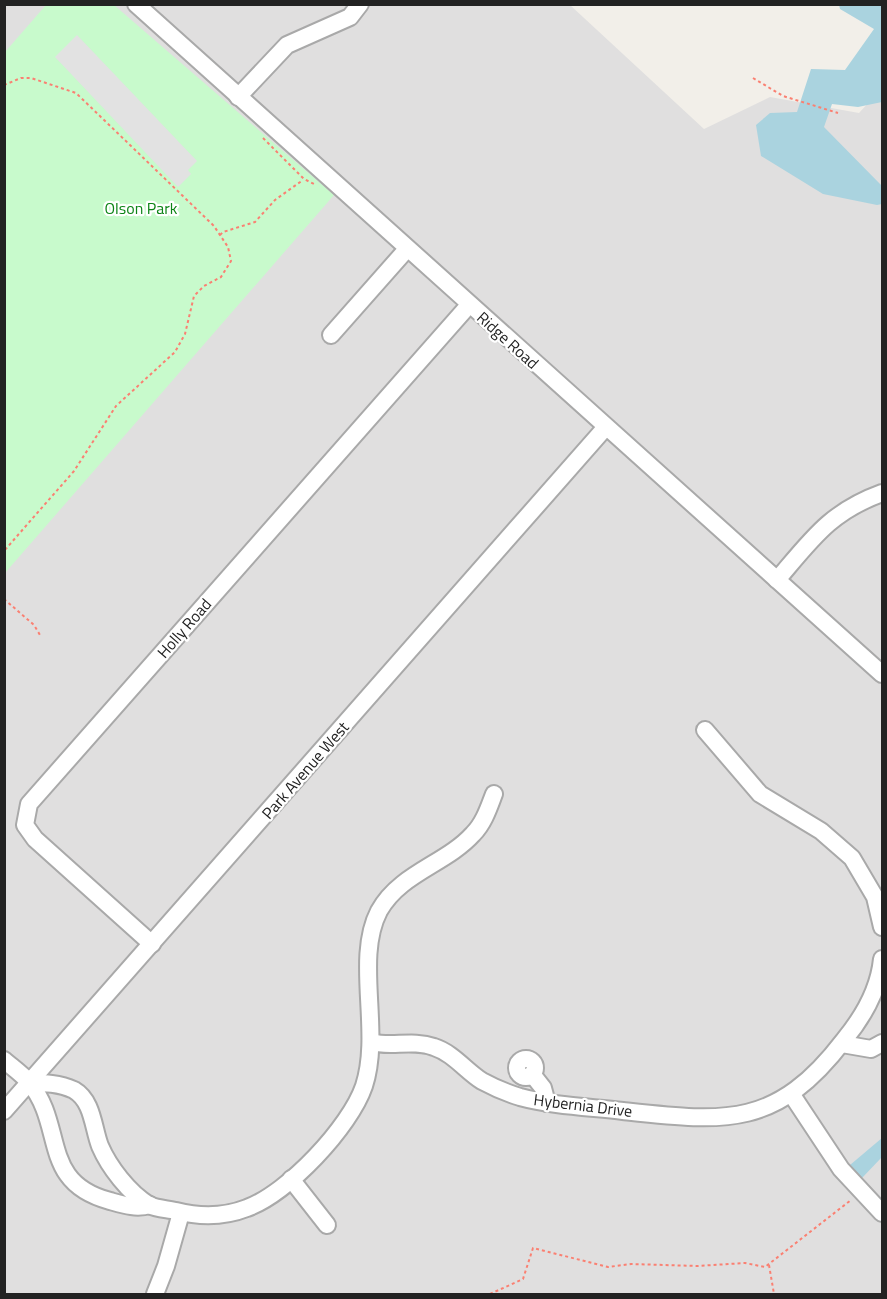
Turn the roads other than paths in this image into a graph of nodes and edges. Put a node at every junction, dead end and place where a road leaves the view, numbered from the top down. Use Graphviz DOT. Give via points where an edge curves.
graph roads {
  1 [pos="135,4"];
  2 [pos="360,4"];
  3 [pos="238,97"];
  4 [pos="406,249"];
  5 [pos="469,305"];
  6 [pos="332,335"];
  7 [pos="605,428"];
  8 [pos="882,493"];
  9 [pos="777,580"];
  10 [pos="882,674"];
  11 [pos="705,730"];
  12 [pos="494,794"];
  13 [pos="882,927"];
  14 [pos="152,944"];
  15 [pos="882,959"];
  16 [pos="882,966"];
  17 [pos="372,1042"];
  18 [pos="882,1043"];
  19 [pos="842,1044"];
  20 [pos="59,1049"];
  21 [pos="4,1060"];
  22 [pos="532,1074"];
  23 [pos="29,1083"];
  24 [pos="792,1095"];
  25 [pos="79,1098"];
  26 [pos="547,1103"];
  27 [pos="4,1111"];
  28 [pos="291,1179"];
  29 [pos="122,1180"];
  30 [pos="109,1201"];
  31 [pos="150,1205"];
  32 [pos="181,1213"];
  33 [pos="882,1213"];
  34 [pos="327,1225"];
  35 [pos="154,1294"];
  1 -- 3 [label="street, Ridge Road"];
  2 -- 3 [label="street" via="350,17 287,45"];
  3 -- 4 [label="street, Ridge Road"];
  4 -- 5 [label="street, Ridge Road"];
  4 -- 6 [label="street"];
  5 -- 7 [label="street, Ridge Road"];
  5 -- 14 [label="street, Holly Road" via="29,804 25,825 35,839"];
  7 -- 9 [label="street, Ridge Road"];
  7 -- 14 [label="street, Park Avenue West"];
  8 -- 9 [label="street" via="843,510"];
  9 -- 10 [label="street, Ridge Road"];
  11 -- 13 [label="street" via="760,794 820,831 852,858 875,897"];
  12 -- 17 [label="street" via="473,834 397,887 380,910 371,934 369,961"];
  14 -- 20 [label="street, Park Avenue West"];
  15 -- 16 [label="street, Hybernia Drive"];
  16 -- 19 [label="street, Hybernia Drive" via="860,1021"];
  17 -- 26 [label="street, Hybernia Drive" via="438,1048 478,1077 519,1096"];
  17 -- 28 [label="street" via="364,1086 355,1106 336,1136"];
  18 -- 19 [label="street" via="871,1049"];
  19 -- 24 [label="street, Hybernia Drive"];
  20 -- 23 [label="street, Park Avenue West"];
  20 -- 25 [label="street" via="58,1073"];
  21 -- 23 [label="street"];
  22 -- 26 [label="street" via="543,1088"];
  23 -- 25 [label="street" via="56,1083"];
  23 -- 27 [label="street, Park Avenue West"];
  23 -- 30 [label="street" via="68,1179 87,1194"];
  24 -- 26 [label="street, Hybernia Drive" via="757,1111 719,1119"];
  24 -- 33 [label="street" via="841,1169"];
  25 -- 29 [label="street" via="101,1148"];
  28 -- 32 [label="street" via="250,1208 231,1214"];
  28 -- 34 [label="street"];
  29 -- 30 [label="street"];
  29 -- 31 [label="street"];
  30 -- 31 [label="street" via="139,1209"];
  31 -- 32 [label="street"];
  32 -- 35 [label="street"];
}
